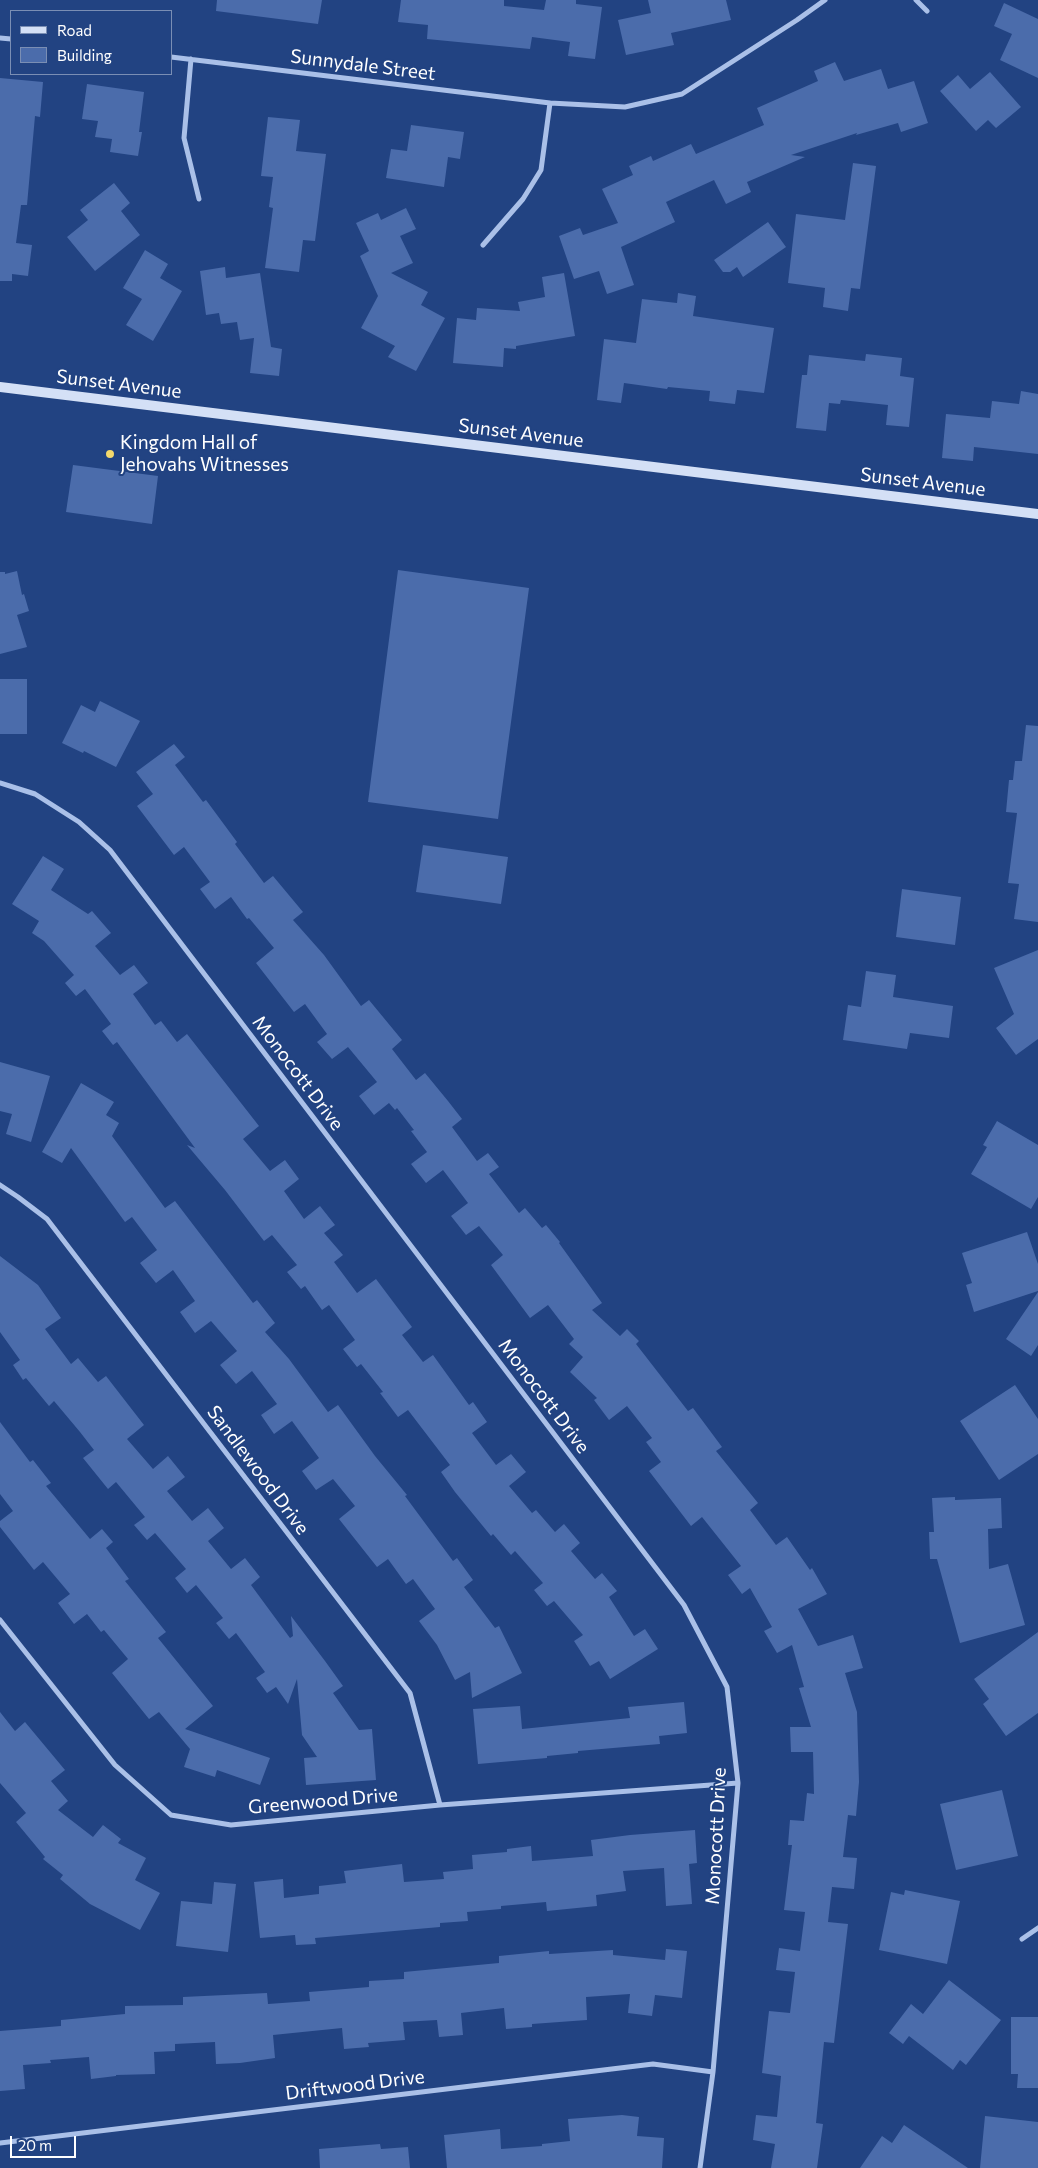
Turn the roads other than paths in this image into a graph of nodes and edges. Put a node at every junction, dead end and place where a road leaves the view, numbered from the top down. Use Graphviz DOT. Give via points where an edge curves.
graph roads {
  1 [pos="826,0"];
  2 [pos="916,0"];
  3 [pos="927,11"];
  4 [pos="172,57"];
  5 [pos="192,59"];
  6 [pos="550,103"];
  7 [pos="199,199"];
  8 [pos="483,245"];
  9 [pos="0,387"];
  10 [pos="1038,514"];
  11 [pos="0,783"];
  12 [pos="0,1185"];
  13 [pos="0,1620"];
  14 [pos="738,1782"];
  15 [pos="440,1806"];
  16 [pos="1038,1928"];
  17 [pos="1022,1939"];
  18 [pos="713,2072"];
  19 [pos="0,2142"];
  20 [pos="700,2168"];
  1 -- 6 [label="street, Sunnydale Street" via="682,94 625,107"];
  2 -- 3 [label="street"];
  4 -- 5 [label="street, Sunnydale Street"];
  5 -- 6 [label="street, Sunnydale Street"];
  5 -- 7 [label="street" via="184,138"];
  6 -- 8 [label="street" via="541,170 523,199"];
  9 -- 10 [label="main road, Sunset Avenue"];
  11 -- 14 [label="street, Monocott Drive" via="35,794 79,822 110,850 684,1605 726,1687"];
  12 -- 15 [label="street, Sandlewood Drive" via="47,1220 410,1693"];
  13 -- 15 [label="street, Greenwood Drive" via="116,1765 171,1815 231,1825"];
  14 -- 15 [label="street, Greenwood Drive"];
  14 -- 18 [label="street, Monocott Drive"];
  16 -- 17 [label="street"];
  18 -- 19 [label="street, Driftwood Drive" via="653,2064"];
  18 -- 20 [label="street, Monocott Drive"];
}
